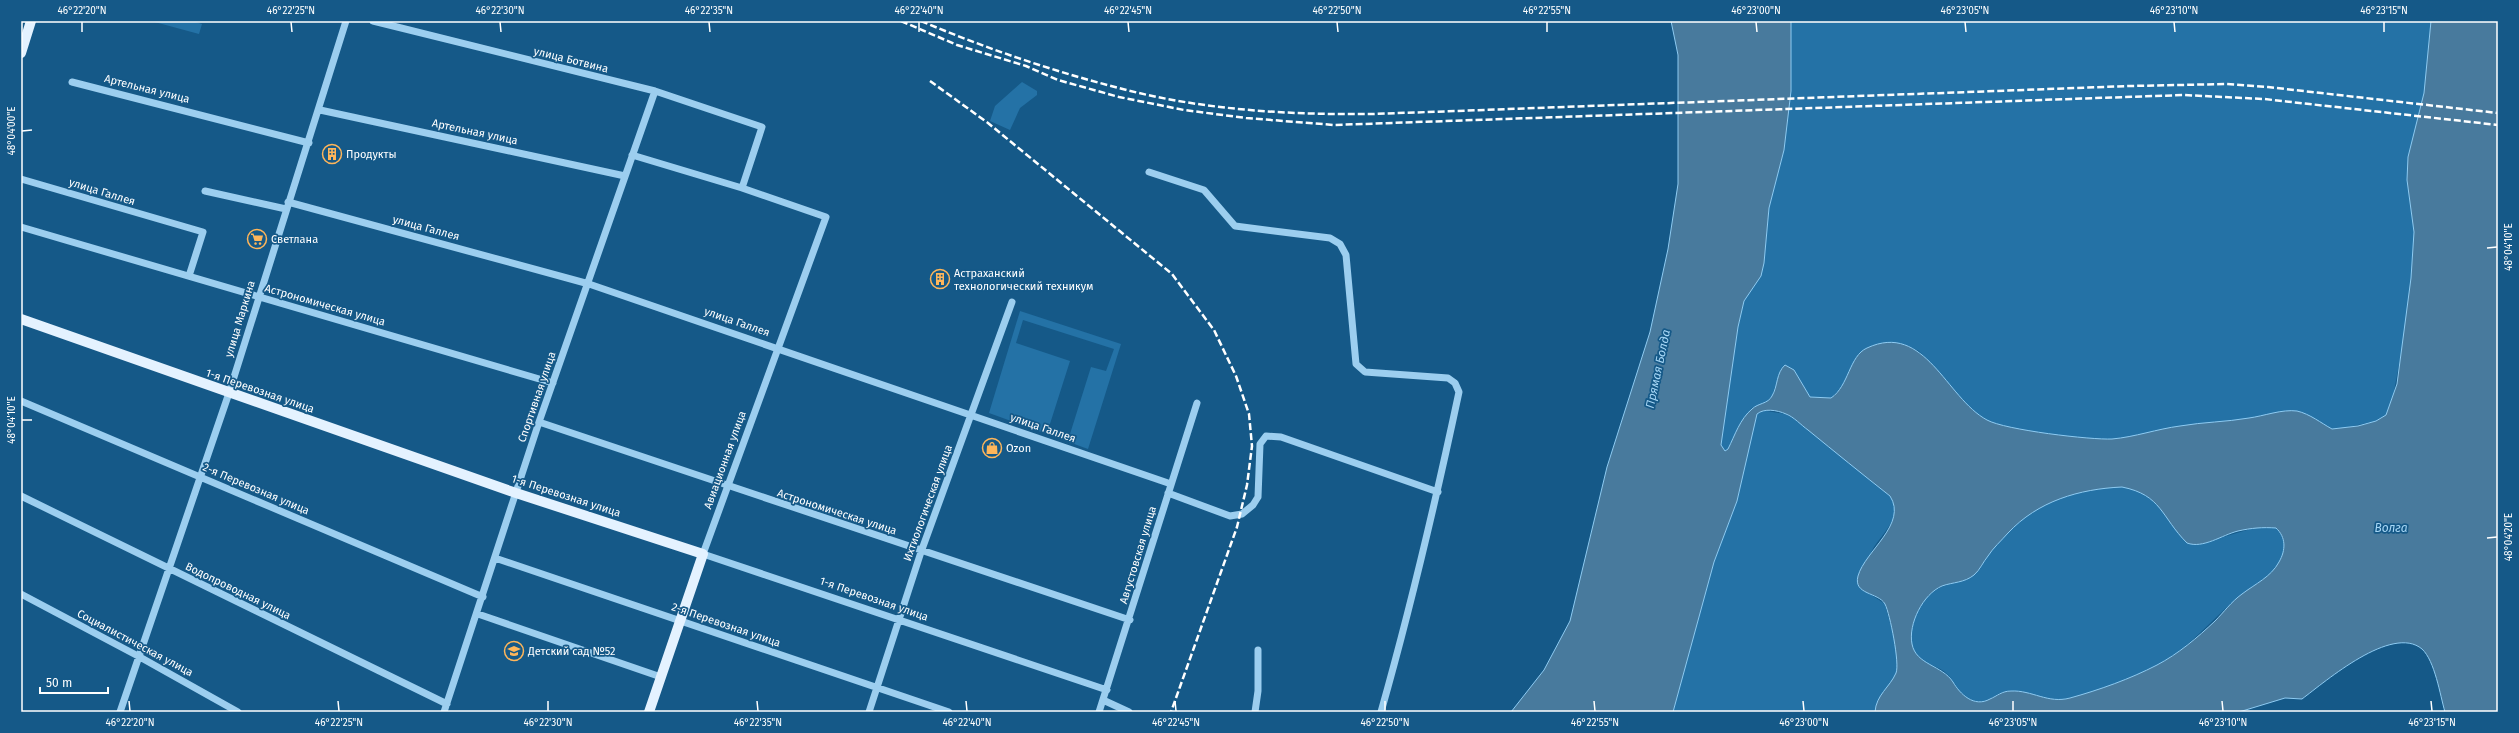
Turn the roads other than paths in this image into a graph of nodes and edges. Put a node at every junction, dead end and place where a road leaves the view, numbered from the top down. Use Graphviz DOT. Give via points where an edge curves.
graph roads {
  1 [pos="31,21"];
  2 [pos="346,21"];
  3 [pos="373,21"];
  4 [pos="21,53"];
  5 [pos="72,82"];
  6 [pos="655,91"];
  7 [pos="320,110"];
  8 [pos="309,143"];
  9 [pos="632,155"];
  10 [pos="1149,172"];
  11 [pos="625,176"];
  12 [pos="21,179"];
  13 [pos="742,188"];
  14 [pos="205,191"];
  15 [pos="287,206"];
  16 [pos="21,227"];
  17 [pos="189,276"];
  18 [pos="589,284"];
  19 [pos="259,297"];
  20 [pos="1012,302"];
  21 [pos="21,319"];
  22 [pos="779,348"];
  23 [pos="553,383"];
  24 [pos="229,393"];
  25 [pos="21,400"];
  26 [pos="1198,403"];
  27 [pos="972,415"];
  28 [pos="539,422"];
  29 [pos="199,476"];
  30 [pos="1171,484"];
  31 [pos="727,487"];
  32 [pos="1438,492"];
  33 [pos="516,493"];
  34 [pos="1168,493"];
  35 [pos="21,496"];
  36 [pos="921,552"];
  37 [pos="703,554"];
  38 [pos="495,558"];
  39 [pos="168,570"];
  40 [pos="21,594"];
  41 [pos="483,597"];
  42 [pos="478,614"];
  43 [pos="899,620"];
  44 [pos="1130,620"];
  45 [pos="681,621"];
  46 [pos="1258,650"];
  47 [pos="138,656"];
  48 [pos="662,677"];
  49 [pos="877,688"];
  50 [pos="1107,690"];
  51 [pos="1103,700"];
  52 [pos="447,704"];
  53 [pos="120,712"];
  54 [pos="238,712"];
  55 [pos="444,712"];
  56 [pos="649,712"];
  57 [pos="869,712"];
  58 [pos="949,712"];
  59 [pos="1099,712"];
  60 [pos="1129,712"];
  61 [pos="1255,712"];
  62 [pos="1381,712"];
  1 -- 4 [label="main road"];
  2 -- 7 [label="street, улица Маркина"];
  3 -- 6 [label="street, улица Ботвина"];
  5 -- 8 [label="street, Артельная улица"];
  6 -- 9 [label="street, Спортивная улица"];
  6 -- 13 [label="street, улица Ботвина" via="762,127"];
  7 -- 8 [label="street, улица Маркина"];
  7 -- 11 [label="street, Артельная улица"];
  8 -- 15 [label="street, улица Маркина"];
  9 -- 11 [label="street, Спортивная улица"];
  9 -- 13 [label="street"];
  10 -- 32 [label="street" via="1204,190 1235,226 1330,238 1340,244 1346,255 1356,364 1365,372 1448,378 1455,383 1459,392"];
  11 -- 18 [label="street, Спортивная улица"];
  12 -- 17 [label="street, улица Галлея" via="203,232"];
  13 -- 22 [label="street, Авиационная улица" via="826,216"];
  14 -- 15 [label="street, улица Галлея"];
  15 -- 18 [label="street, улица Галлея"];
  15 -- 19 [label="street, улица Маркина"];
  16 -- 17 [label="street, Астрономическая улица"];
  17 -- 19 [label="street, Астрономическая улица"];
  18 -- 22 [label="street, улица Галлея"];
  18 -- 23 [label="street, Спортивная улица"];
  19 -- 23 [label="street, Астрономическая улица"];
  19 -- 24 [label="street, улица Маркина"];
  20 -- 27 [label="street, Ихтиологическая улица"];
  21 -- 24 [label="main road, 1-я Перевозная улица"];
  22 -- 27 [label="street, улица Галлея"];
  22 -- 31 [label="street, Авиационная улица"];
  23 -- 28 [label="street, Спортивная улица"];
  24 -- 29 [label="street, улица Маркина"];
  24 -- 33 [label="main road, 1-я Перевозная улица"];
  25 -- 29 [label="street, 2-я Перевозная улица"];
  26 -- 30 [label="street, Августовская улица"];
  27 -- 30 [label="street, улица Галлея"];
  27 -- 36 [label="street, Ихтиологическая улица"];
  28 -- 31 [label="street, Астрономическая улица"];
  28 -- 33 [label="street, Спортивная улица"];
  29 -- 39 [label="street, улица Маркина"];
  29 -- 41 [label="street, 2-я Перевозная улица"];
  30 -- 34 [label="street, Августовская улица"];
  31 -- 36 [label="street, Астрономическая улица"];
  31 -- 37 [label="street, Авиационная улица"];
  32 -- 34 [label="street" via="1281,437 1266,436 1260,444 1258,497 1254,505 1242,514 1230,516"];
  32 -- 62 [label="street" via="1410,612"];
  33 -- 37 [label="main road, 1-я Перевозная улица"];
  33 -- 38 [label="street, Спортивная улица"];
  34 -- 44 [label="street, Августовская улица"];
  35 -- 39 [label="street, Водопроводная улица"];
  36 -- 43 [label="street, Ихтиологическая улица"];
  36 -- 44 [label="street, Астрономическая улица"];
  37 -- 43 [label="street, 1-я Перевозная улица"];
  37 -- 45 [label="main road, Авиационная улица"];
  38 -- 41 [label="street, Спортивная улица"];
  38 -- 45 [label="street, 2-я Перевозная улица"];
  39 -- 47 [label="street, улица Маркина"];
  39 -- 52 [label="street, Водопроводная улица"];
  40 -- 47 [label="street, Социалистическая улица"];
  41 -- 42 [label="street, Спортивная улица"];
  42 -- 48 [label="street"];
  42 -- 52 [label="street, Спортивная улица"];
  43 -- 49 [label="street, Ихтиологическая улица"];
  43 -- 50 [label="street, 1-я Перевозная улица"];
  44 -- 50 [label="street, Августовская улица"];
  45 -- 48 [label="main road, Авиационная улица"];
  45 -- 49 [label="street, 2-я Перевозная улица"];
  46 -- 61 [label="street"];
  47 -- 53 [label="street, улица Маркина"];
  47 -- 54 [label="street, Социалистическая улица"];
  48 -- 56 [label="main road, Авиационная улица"];
  49 -- 57 [label="street, Ихтиологическая улица"];
  49 -- 58 [label="street, 2-я Перевозная улица"];
  50 -- 51 [label="street, Августовская улица"];
  51 -- 59 [label="street, Августовская улица"];
  51 -- 60 [label="street"];
  52 -- 55 [label="street, Спортивная улица"];
}
